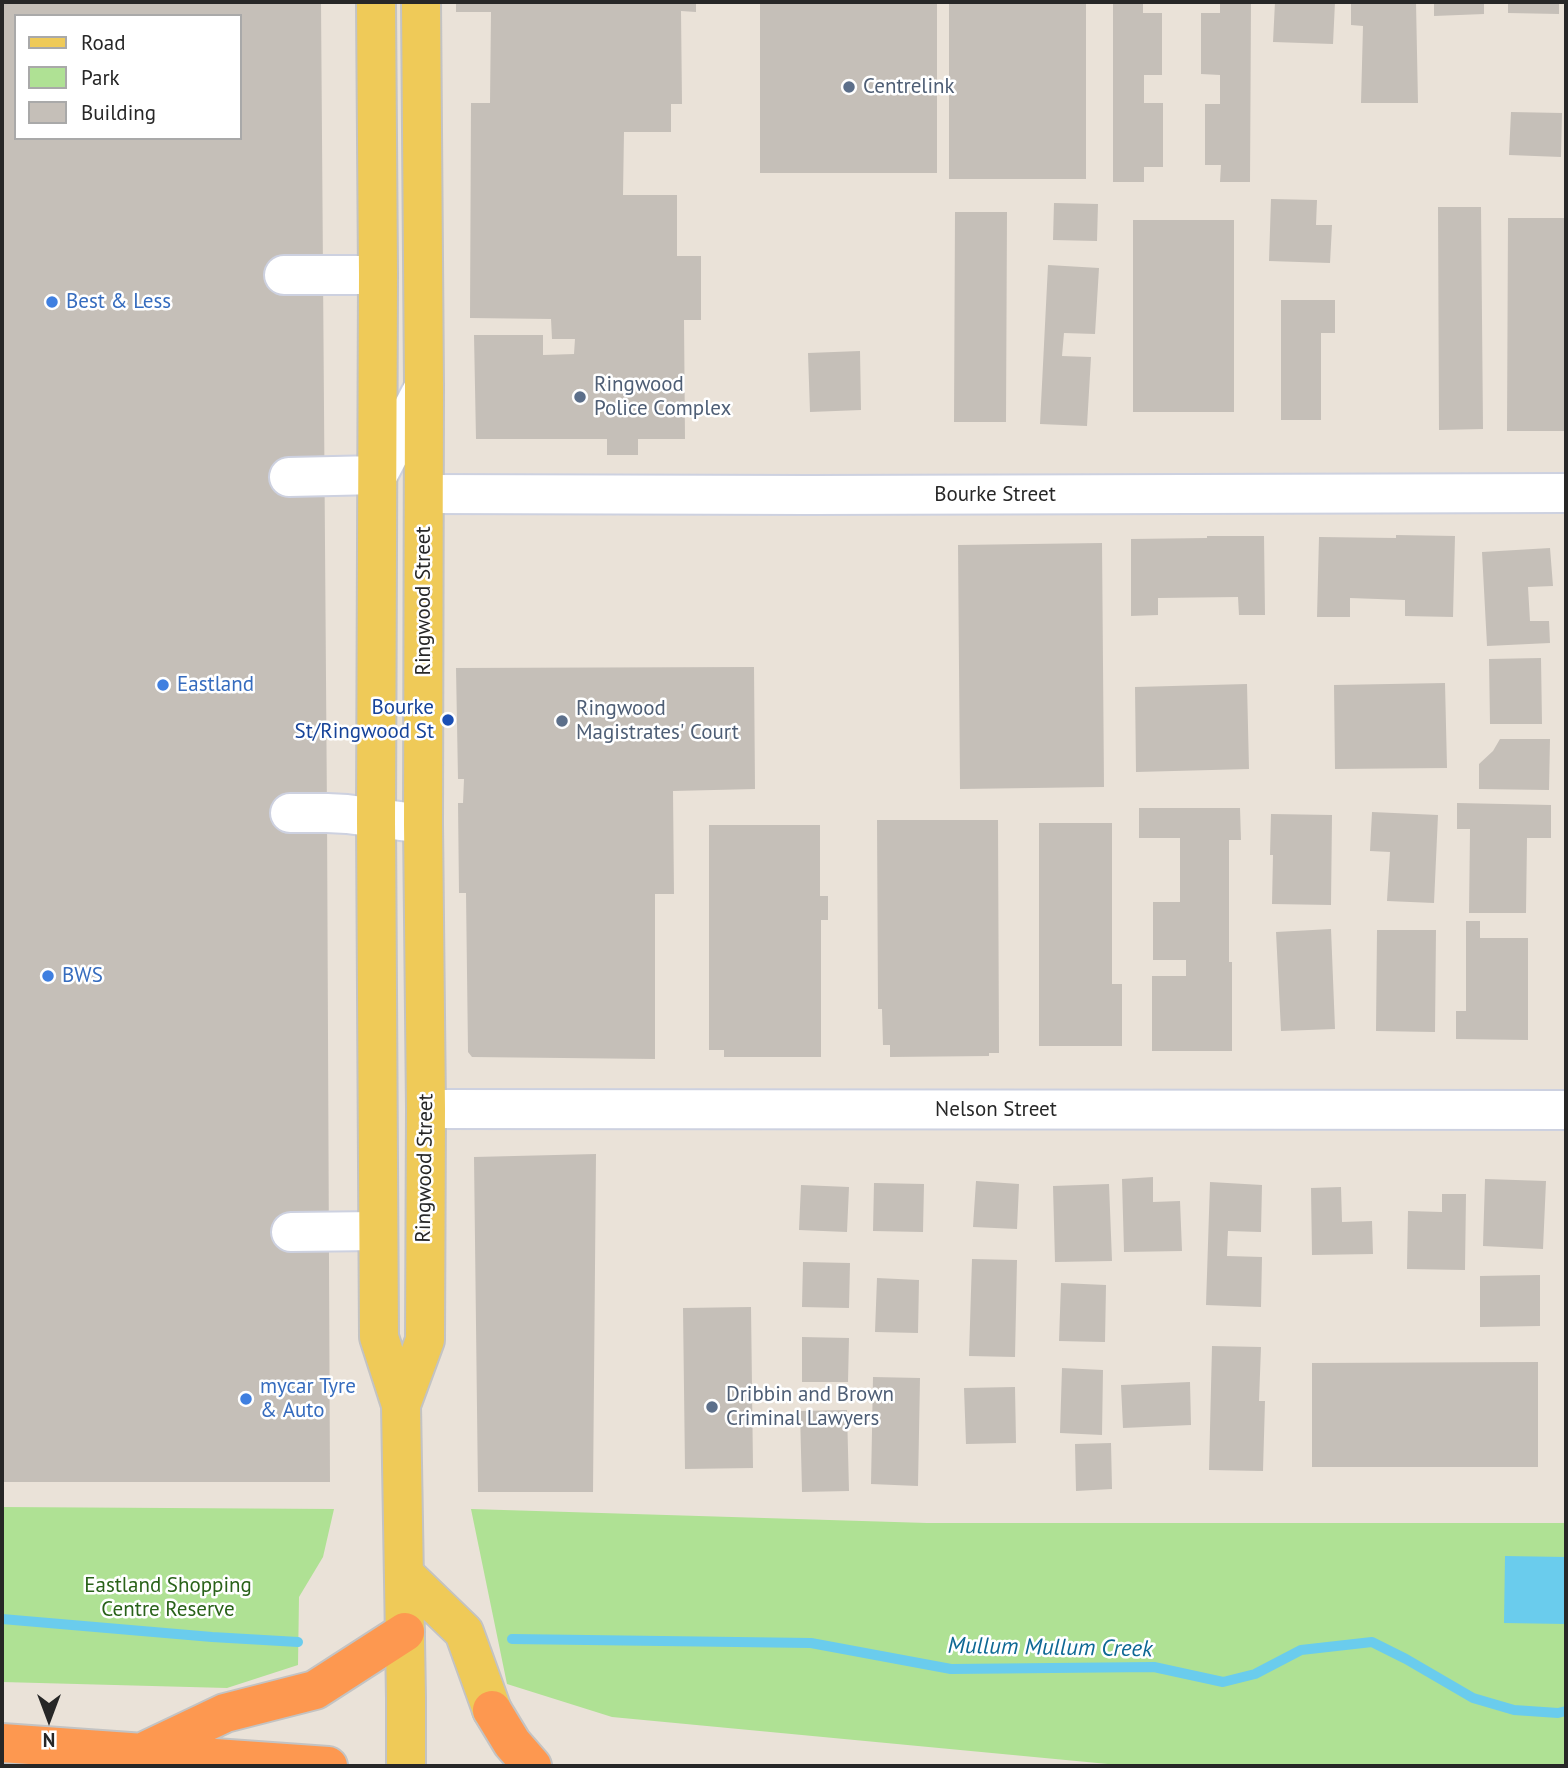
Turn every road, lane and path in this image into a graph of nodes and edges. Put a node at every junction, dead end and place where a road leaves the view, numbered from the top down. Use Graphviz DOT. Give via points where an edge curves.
graph roads {
  1 [pos="376,2"];
  2 [pos="421,2"];
  3 [pos="284,275"];
  4 [pos="378,275"];
  5 [pos="424,387"];
  6 [pos="377,475"];
  7 [pos="289,477"];
  8 [pos="1566,493"];
  9 [pos="424,494"];
  10 [pos="290,813"];
  11 [pos="376,819"];
  12 [pos="423,824"];
  13 [pos="426,1109"];
  14 [pos="1566,1110"];
  15 [pos="378,1231"];
  16 [pos="291,1232"];
  17 [pos="401,1405"];
  18 [pos="404,1574"];
  19 [pos="405,1632"];
  20 [pos="492,1710"];
  21 [pos="2,1743"];
  22 [pos="141,1753"];
  23 [pos="328,1766"];
  24 [pos="406,1766"];
  25 [pos="532,1766"];
  1 -- 4 [label="main road, Ringwood Street"];
  2 -- 5 [label="main road, Ringwood Street"];
  3 -- 4 [label="street"];
  4 -- 6 [label="main road, Ringwood Street"];
  5 -- 6 [label="street"];
  5 -- 9 [label="main road, Ringwood Street"];
  6 -- 7 [label="street"];
  6 -- 11 [label="main road, Ringwood Street"];
  8 -- 9 [label="street, Bourke Street"];
  9 -- 12 [label="main road, Ringwood Street"];
  10 -- 11 [label="street"];
  11 -- 12 [label="street"];
  11 -- 15 [label="main road, Ringwood Street"];
  12 -- 13 [label="main road, Ringwood Street"];
  13 -- 14 [label="street, Nelson Street"];
  13 -- 17 [label="main road, Ringwood Street" via="425,1340"];
  15 -- 16 [label="street"];
  15 -- 17 [label="main road, Ringwood Street" via="379,1337"];
  17 -- 18 [label="main road, Ringwood Street"];
  18 -- 19 [label="main road, Ringwood Street"];
  18 -- 20 [label="main road" via="464,1632"];
  19 -- 22 [label="highway" via="315,1690 225,1713"];
  19 -- 24 [label="main road, Ringwood Street"];
  20 -- 25 [label="highway"];
  21 -- 22 [label="highway"];
  22 -- 23 [label="highway"];
}
